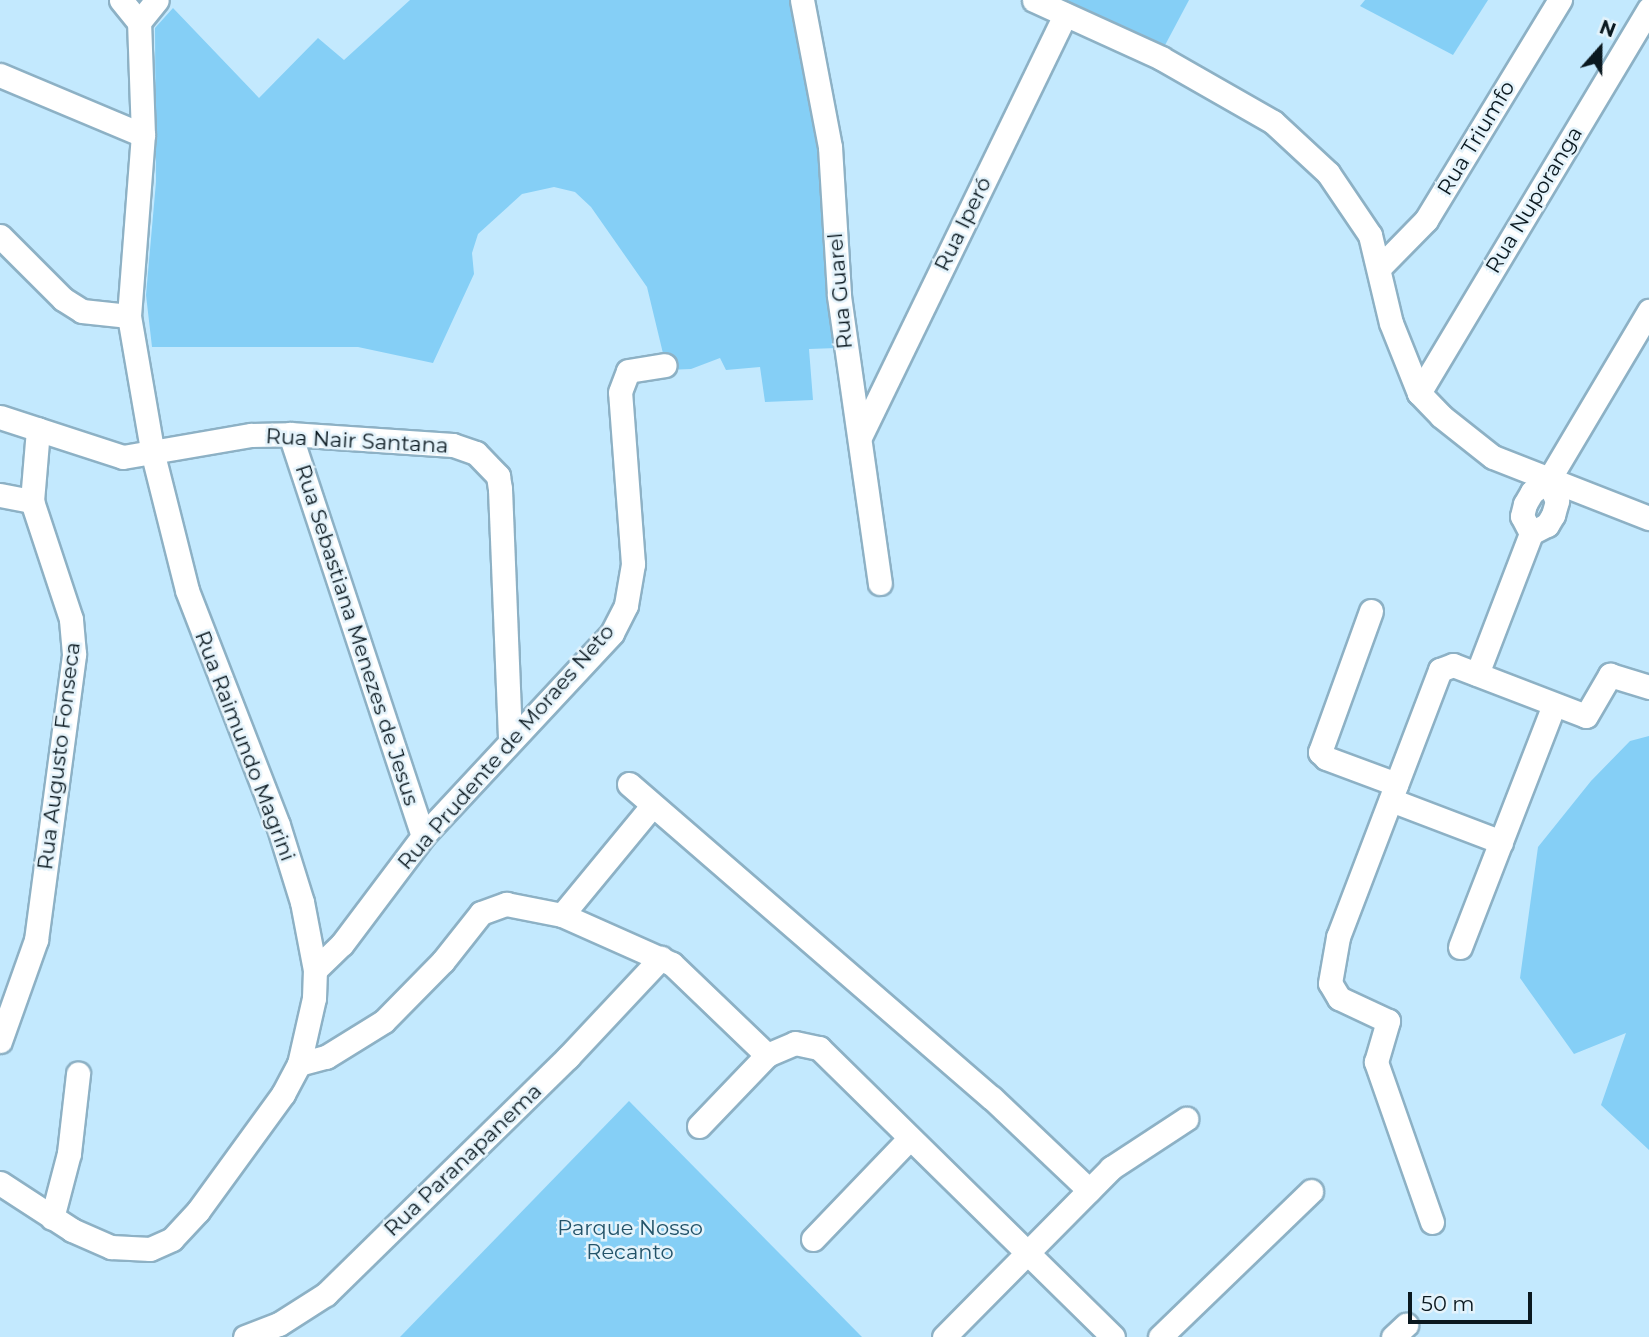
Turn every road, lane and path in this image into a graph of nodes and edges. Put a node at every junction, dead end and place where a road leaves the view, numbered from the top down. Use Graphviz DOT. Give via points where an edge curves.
graph roads {
  1 [pos="121,0"];
  2 [pos="157,0"];
  3 [pos="802,0"];
  4 [pos="1034,0"];
  5 [pos="1560,0"];
  6 [pos="1649,8"];
  7 [pos="1065,15"];
  8 [pos="139,22"];
  9 [pos="0,75"];
  10 [pos="143,135"];
  11 [pos="0,236"];
  12 [pos="1380,268"];
  13 [pos="1649,311"];
  14 [pos="130,316"];
  15 [pos="665,365"];
  16 [pos="1419,393"];
  17 [pos="0,417"];
  18 [pos="38,429"];
  19 [pos="862,433"];
  20 [pos="290,434"];
  21 [pos="153,455"];
  22 [pos="1548,481"];
  23 [pos="0,495"];
  24 [pos="33,501"];
  25 [pos="1649,518"];
  26 [pos="880,583"];
  27 [pos="1371,611"];
  28 [pos="1477,674"];
  29 [pos="1649,687"];
  30 [pos="1554,705"];
  31 [pos="510,739"];
  32 [pos="629,784"];
  33 [pos="1393,792"];
  34 [pos="652,806"];
  35 [pos="423,836"];
  36 [pos="1501,842"];
  37 [pos="562,915"];
  38 [pos="1460,947"];
  39 [pos="662,958"];
  40 [pos="316,970"];
  41 [pos="0,1041"];
  42 [pos="767,1055"];
  43 [pos="299,1064"];
  44 [pos="78,1074"];
  45 [pos="1186,1119"];
  46 [pos="699,1126"];
  47 [pos="910,1138"];
  48 [pos="0,1183"];
  49 [pos="1089,1190"];
  50 [pos="1311,1191"];
  51 [pos="52,1218"];
  52 [pos="1432,1222"];
  53 [pos="813,1238"];
  54 [pos="1027,1252"];
  55 [pos="246,1337"];
  56 [pos="944,1337"];
  57 [pos="1113,1337"];
  58 [pos="1160,1337"];
  1 -- 8 [label="street"];
  2 -- 8 [label="street"];
  3 -- 19 [label="street, Rua Guarel" via="830,147 839,296 851,401"];
  4 -- 7 [label="street"];
  5 -- 12 [label="street, Rua Triumfo" via="1426,220"];
  6 -- 16 [label="street, Rua Nuporanga"];
  7 -- 12 [label="street" via="1182,69 1273,122 1346,197 1370,235"];
  7 -- 19 [label="street, Rua Iperó"];
  8 -- 10 [label="street, Rua Raimundo Magrini"];
  9 -- 10 [label="street"];
  10 -- 14 [label="street, Rua Raimundo Magrini"];
  11 -- 14 [label="street" via="63,299 82,311"];
  12 -- 16 [label="street" via="1391,323"];
  13 -- 22 [label="street"];
  14 -- 21 [label="street, Rua Raimundo Magrini"];
  15 -- 31 [label="street, Rua Prudente de Moraes Neto" via="628,371 620,392 633,564 626,605 600,648"];
  16 -- 22 [label="street" via="1493,457"];
  17 -- 18 [label="street, Rua Nair Santana"];
  18 -- 21 [label="street, Rua Nair Santana" via="123,457"];
  18 -- 24 [label="street, Rua Augusto Fonseca"];
  19 -- 26 [label="street, Rua Guarel"];
  20 -- 21 [label="street, Rua Nair Santana" via="251,435"];
  20 -- 31 [label="street, Rua Nair Santana" via="453,445 489,463 500,489"];
  20 -- 35 [label="street, Rua Sebastiana Menezes de Jesus"];
  21 -- 40 [label="street, Rua Raimundo Magrini" via="187,590 278,825 309,925"];
  22 -- 25 [label="street"];
  22 -- 28 [label="street" via="1557,501 1553,515 1547,525 1531,533"];
  23 -- 24 [label="street"];
  24 -- 41 [label="street, Rua Augusto Fonseca" via="71,619 74,654 36,940"];
  27 -- 33 [label="street" via="1320,752"];
  28 -- 30 [label="street"];
  28 -- 33 [label="street" via="1453,665 1440,670"];
  29 -- 30 [label="street" via="1610,675 1586,716"];
  30 -- 36 [label="street"];
  31 -- 35 [label="street, Rua Prudente de Moraes Neto"];
  32 -- 34 [label="street"];
  33 -- 36 [label="street"];
  33 -- 52 [label="street" via="1338,937 1330,984 1339,998 1388,1021 1376,1062"];
  34 -- 37 [label="street"];
  34 -- 49 [label="street" via="992,1098"];
  35 -- 40 [label="street, Rua Prudente de Moraes Neto" via="342,944"];
  36 -- 38 [label="street"];
  37 -- 39 [label="street"];
  37 -- 43 [label="street" via="506,904 489,907 384,1021 326,1058"];
  39 -- 42 [label="street"];
  39 -- 55 [label="street, Rua Paranapanema" via="568,1057 326,1294 279,1324"];
  40 -- 43 [label="street, Rua Raimundo Magrini" via="309,1032"];
  42 -- 46 [label="street"];
  42 -- 47 [label="street" via="795,1043 819,1048"];
  43 -- 51 [label="street, Rua Raimundo Magrini" via="260,1129 172,1239 130,1251 111,1247"];
  44 -- 51 [label="street" via="69,1153"];
  45 -- 49 [label="street" via="1111,1168"];
  47 -- 53 [label="street"];
  47 -- 54 [label="street"];
  48 -- 51 [label="street, Rua Raimundo Magrini"];
  49 -- 54 [label="street"];
  50 -- 58 [label="street"];
  54 -- 56 [label="street"];
  54 -- 57 [label="street"];
}
